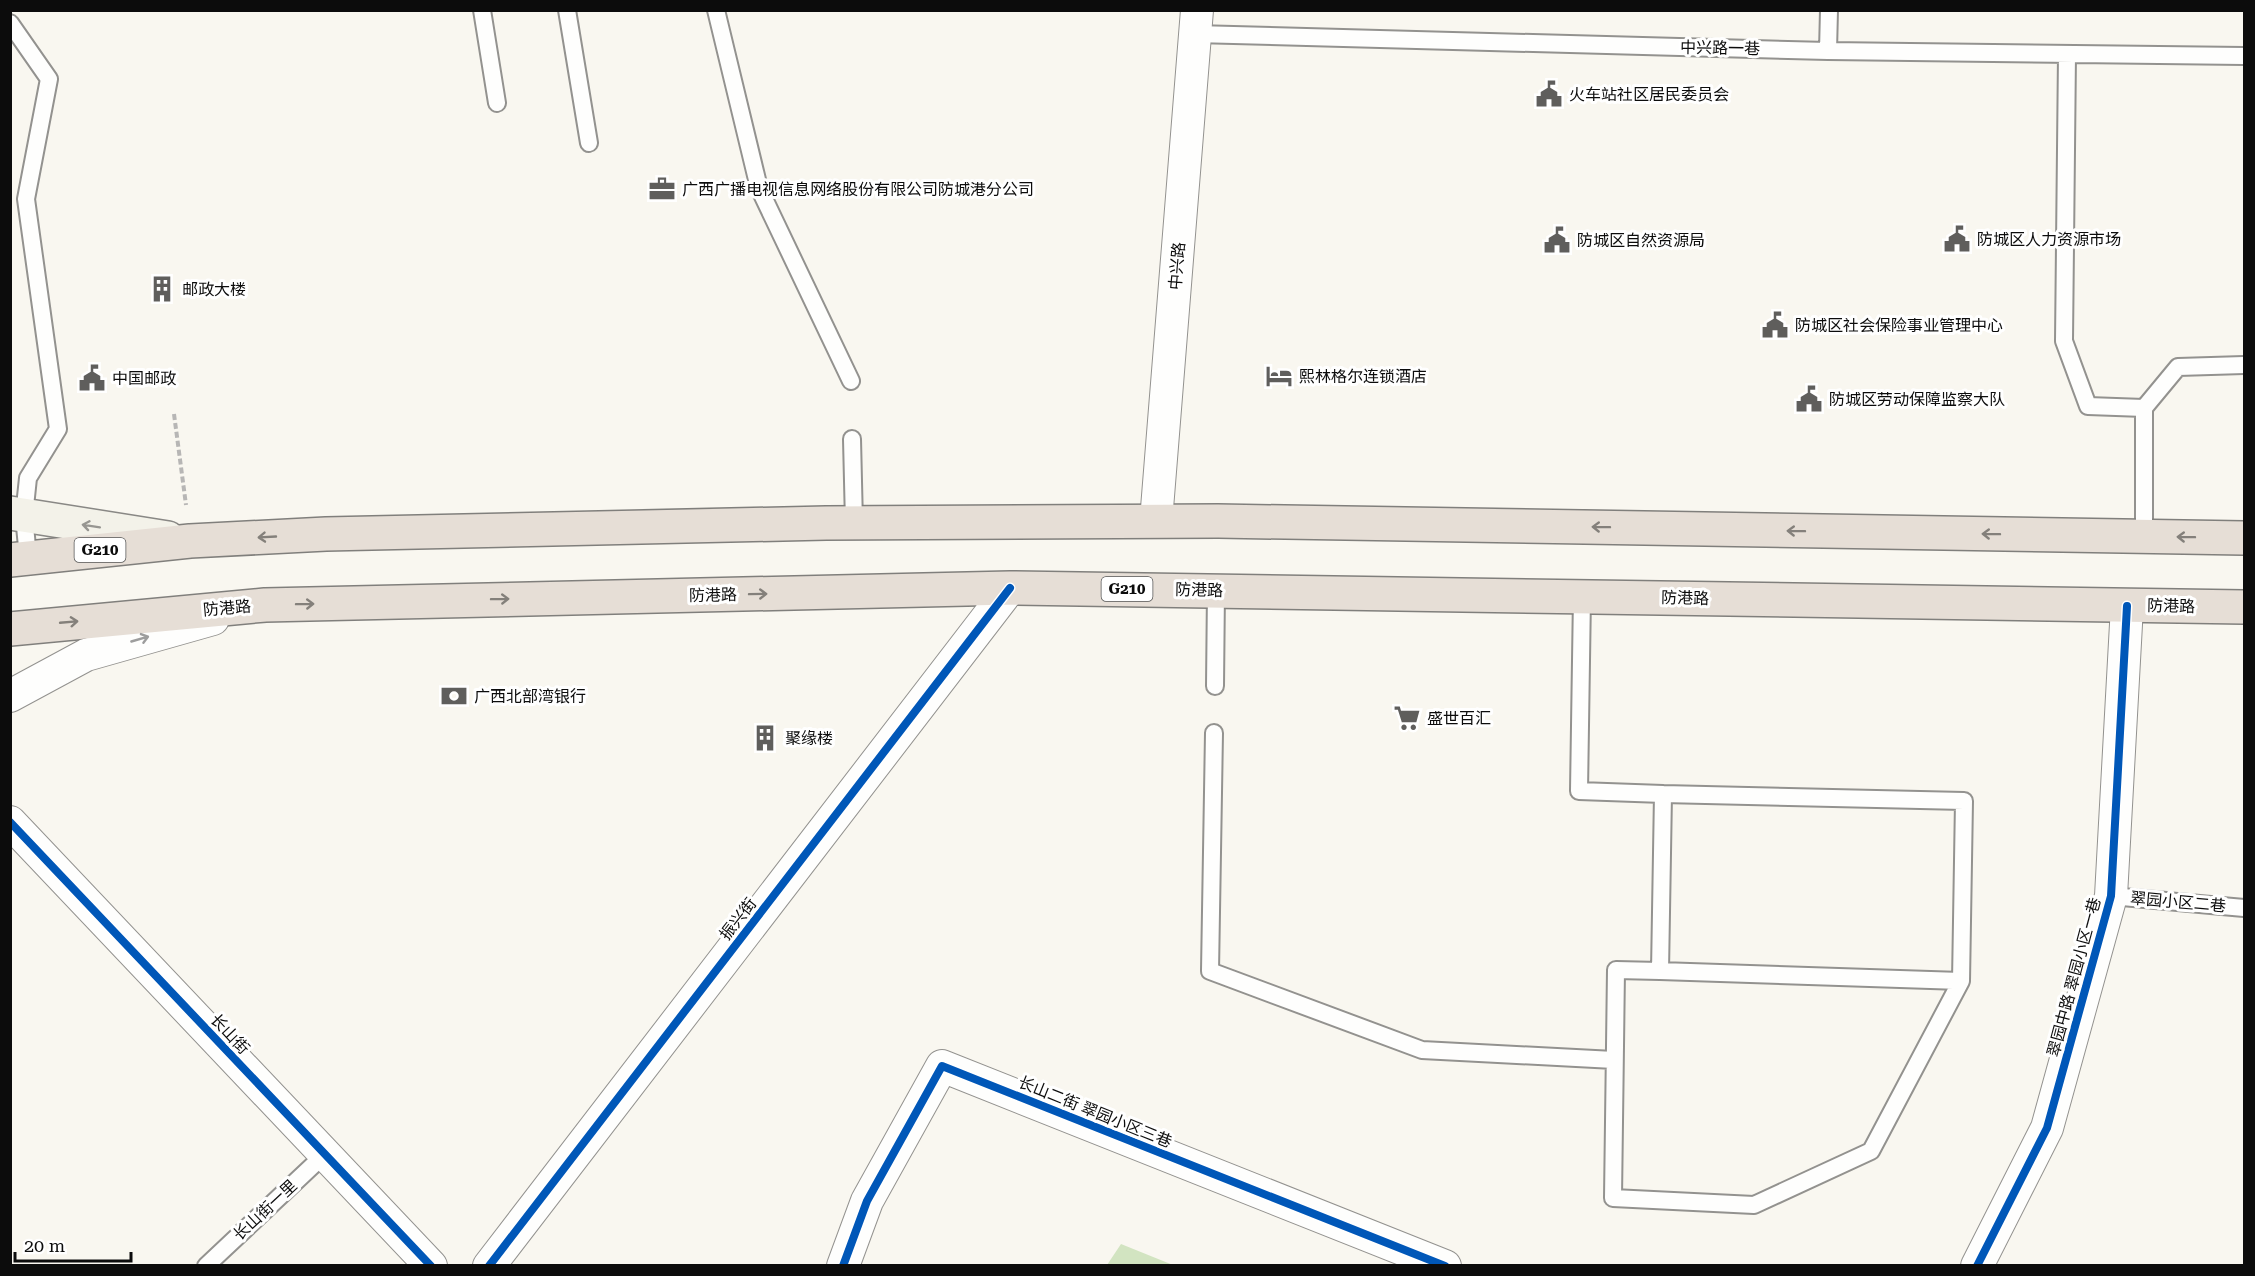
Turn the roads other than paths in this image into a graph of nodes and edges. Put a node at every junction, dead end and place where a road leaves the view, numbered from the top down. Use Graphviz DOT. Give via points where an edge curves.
graph roads {
  1 [pos="482,10"];
  2 [pos="567,10"];
  3 [pos="716,10"];
  4 [pos="1829,10"];
  5 [pos="1196,22"];
  6 [pos="10,23"];
  7 [pos="1828,51"];
  8 [pos="2067,54"];
  9 [pos="2244,56"];
  10 [pos="497,103"];
  11 [pos="589,143"];
  12 [pos="2244,365"];
  13 [pos="851,381"];
  14 [pos="2144,408"];
  15 [pos="852,439"];
  16 [pos="17,515"];
  17 [pos="1156,521"];
  18 [pos="854,523"];
  19 [pos="2144,536"];
  20 [pos="2244,538"];
  21 [pos="190,541"];
  22 [pos="19,558"];
  23 [pos="1010,588"];
  24 [pos="1216,590"];
  25 [pos="1582,596"];
  26 [pos="265,604"];
  27 [pos="2127,606"];
  28 [pos="2244,607"];
  29 [pos="10,629"];
  30 [pos="1215,686"];
  31 [pos="10,696"];
  32 [pos="1214,733"];
  33 [pos="1663,794"];
  34 [pos="10,822"];
  35 [pos="2111,896"];
  36 [pos="2244,908"];
  37 [pos="1660,971"];
  38 [pos="1961,981"];
  39 [pos="1614,1060"];
  40 [pos="325,1154"];
  41 [pos="206,1266"];
  42 [pos="430,1266"];
  43 [pos="489,1266"];
  44 [pos="843,1266"];
  45 [pos="1445,1266"];
  46 [pos="1977,1266"];
  1 -- 10 [label="lane"];
  2 -- 11 [label="lane"];
  3 -- 13 [label="lane" via="759,188"];
  4 -- 7 [label="lane"];
  5 -- 7 [label="lane, 中兴路一巷"];
  5 -- 17 [label="street, 中兴路"];
  6 -- 16 [label="lane" via="49,79 26,199 58,429 28,478"];
  7 -- 8 [label="lane, 中兴路一巷"];
  8 -- 9 [label="lane, 中兴路一巷"];
  8 -- 14 [label="lane" via="2064,341 2088,406"];
  12 -- 14 [label="lane" via="2178,367"];
  14 -- 19 [label="lane"];
  15 -- 18 [label="lane"];
  21 -- 16 [label="main road, one-way"];
  16 -- 22 [label="lane"];
  17 -- 18 [label="highway, G210"];
  19 -- 17 [label="highway, G210, one-way"];
  18 -- 21 [label="highway, G210, one-way" via="326,534"];
  20 -- 19 [label="highway, G210, one-way"];
  21 -- 22 [label="highway, G210"];
  23 -- 24 [label="highway, 防港路 / G210"];
  26 -- 23 [label="highway, 防港路 / G210, one-way"];
  23 -- 43 [label="street, 振兴街"];
  24 -- 25 [label="highway, 防港路 / G210"];
  24 -- 30 [label="lane"];
  25 -- 27 [label="highway, 防港路 / G210"];
  25 -- 33 [label="lane" via="1579,791"];
  29 -- 26 [label="highway, 防港路 / G210, one-way"];
  31 -- 26 [label="street, one-way" via="86,655"];
  27 -- 28 [label="highway, 防港路 / G210"];
  27 -- 35 [label="street, 翠园中路 翠园小区一巷"];
  32 -- 39 [label="lane" via="1210,971 1422,1050"];
  33 -- 37 [label="lane"];
  33 -- 38 [label="lane" via="1964,801"];
  34 -- 40 [label="street, 长山街"];
  35 -- 36 [label="lane, 翠园小区二巷"];
  35 -- 46 [label="street, 翠园中路 翠园小区一巷" via="2047,1128"];
  37 -- 38 [label="lane"];
  37 -- 39 [label="lane" via="1616,970"];
  38 -- 39 [label="lane" via="1870,1151 1754,1205 1613,1198"];
  40 -- 41 [label="lane, 长山街一里"];
  40 -- 42 [label="street, 长山街"];
  44 -- 45 [label="street, 长山二街 翠园小区三巷" via="867,1202 942,1066"];
}
